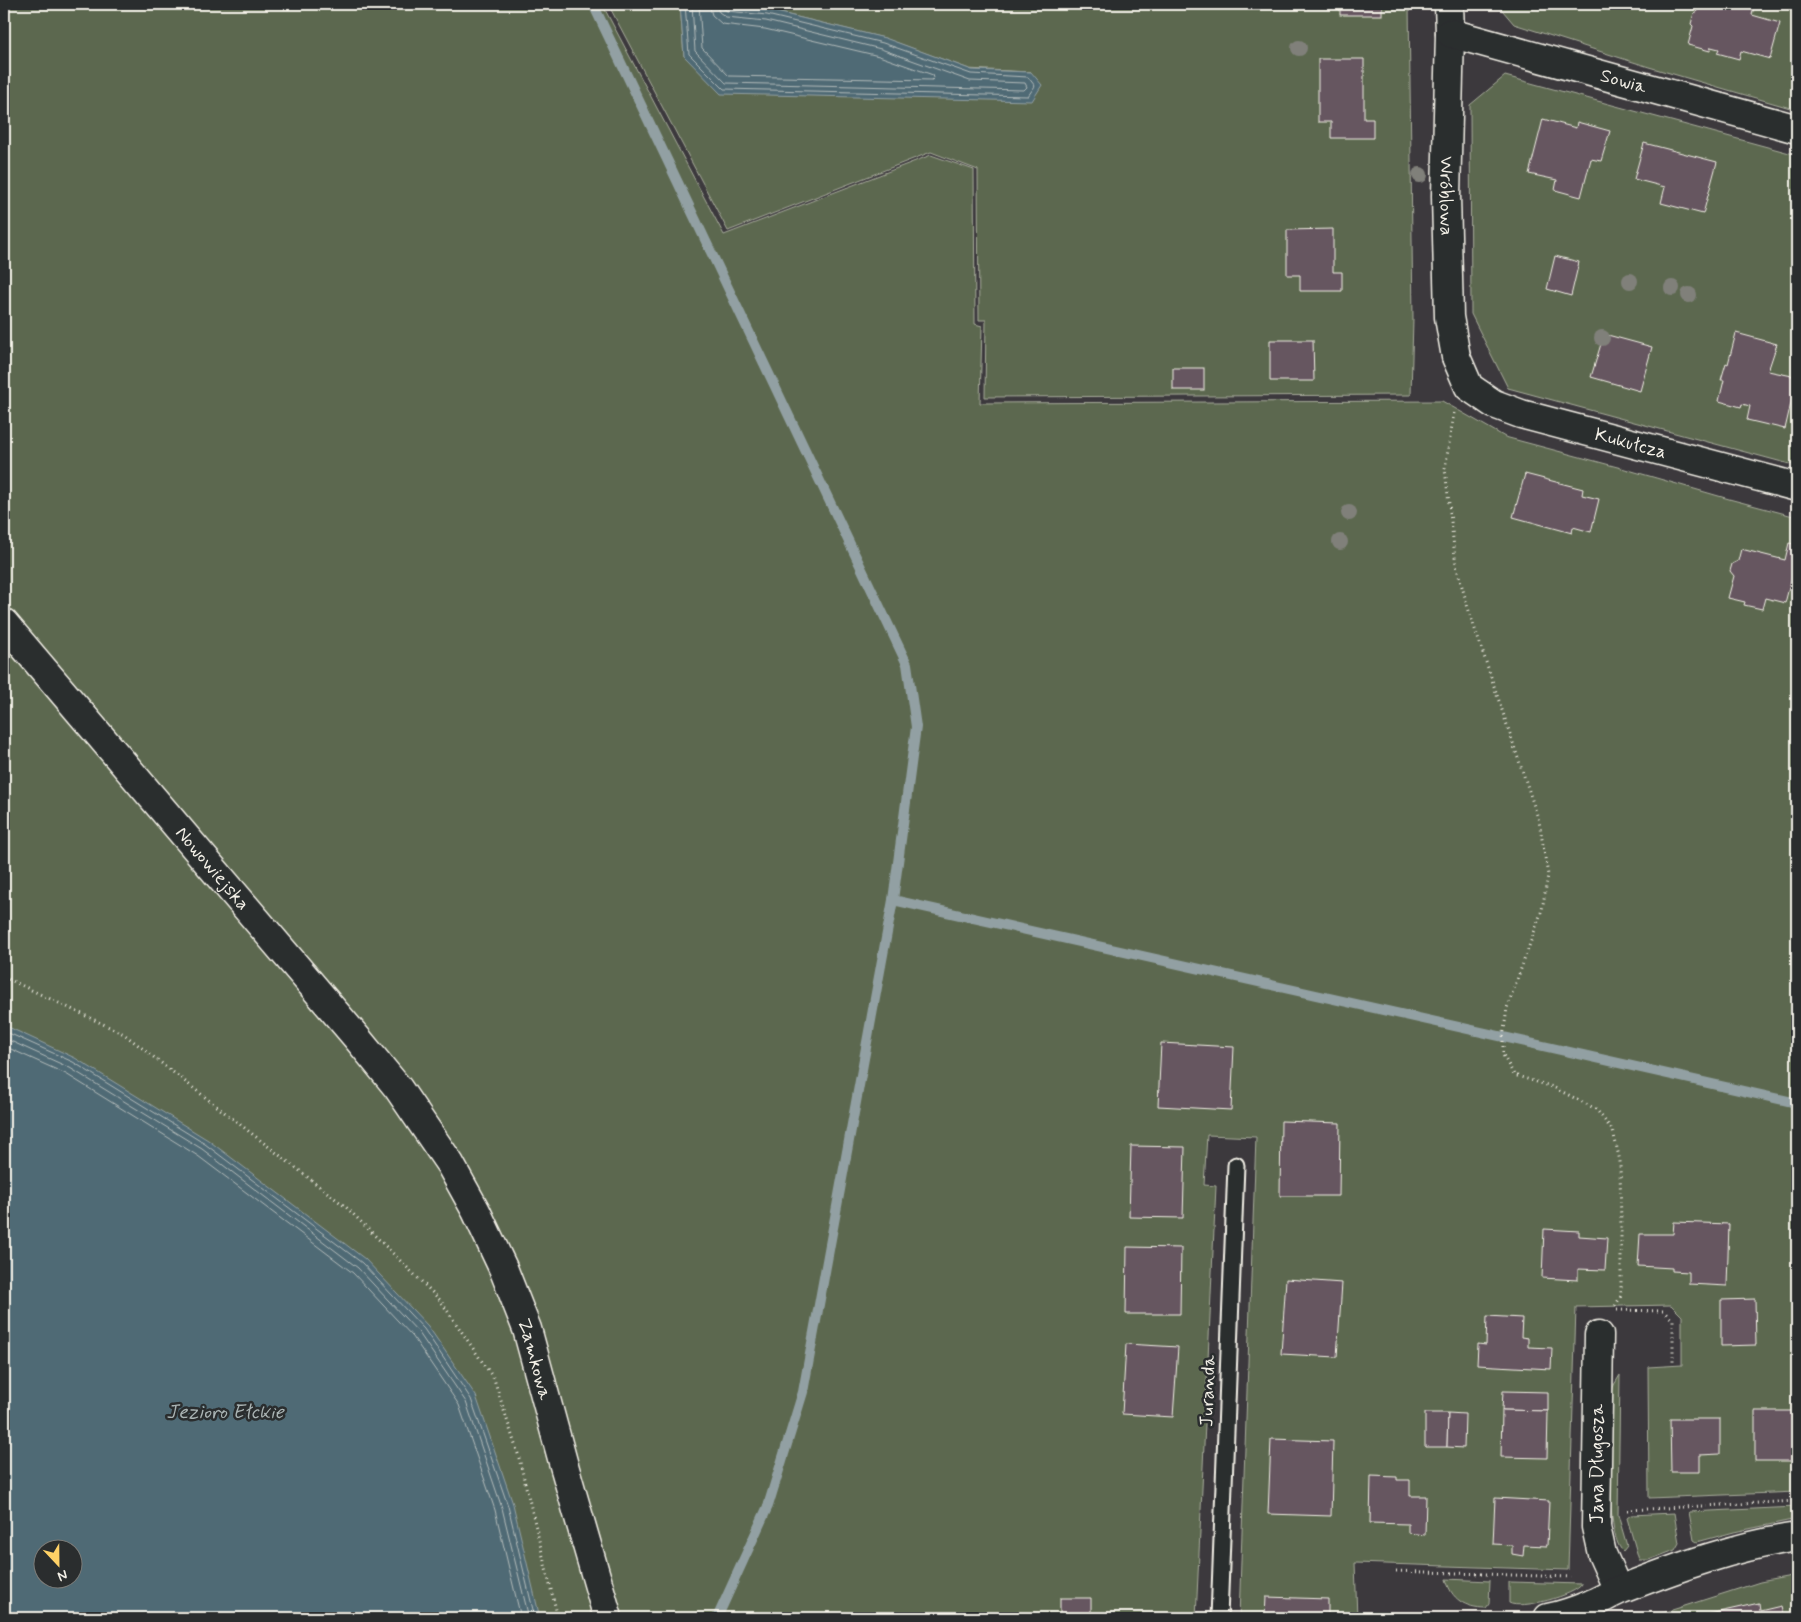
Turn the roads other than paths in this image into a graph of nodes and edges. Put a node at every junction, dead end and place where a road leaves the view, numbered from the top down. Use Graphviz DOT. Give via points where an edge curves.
graph roads {
  1 [pos="1448,4"];
  2 [pos="1450,33"];
  3 [pos="1797,129"];
  4 [pos="1469,387"];
  5 [pos="1797,487"];
  6 [pos="4,623"];
  7 [pos="420,1118"];
  8 [pos="1236,1165"];
  9 [pos="1599,1335"];
  10 [pos="1797,1536"];
  11 [pos="1618,1590"];
  12 [pos="608,1618"];
  13 [pos="1219,1618"];
  14 [pos="1548,1618"];
  1 -- 2 [label="street, Wróblowa"];
  2 -- 3 [label="street, Sowia"];
  2 -- 4 [label="street, Wróblowa" via="1446,196 1449,317 1456,357"];
  4 -- 5 [label="street, Kukułcza" via="1494,404 1522,414"];
  6 -- 7 [label="street, Nowowiejska" via="357,1038"];
  7 -- 12 [label="street, Zamkowa" via="476,1211 527,1329"];
  8 -- 13 [label="lane, Juranda"];
  9 -- 11 [label="street, Jana Długosza" via="1596,1527 1602,1554"];
  10 -- 11 [label="street" via="1664,1572"];
  11 -- 14 [label="street" via="1592,1604"];
}
